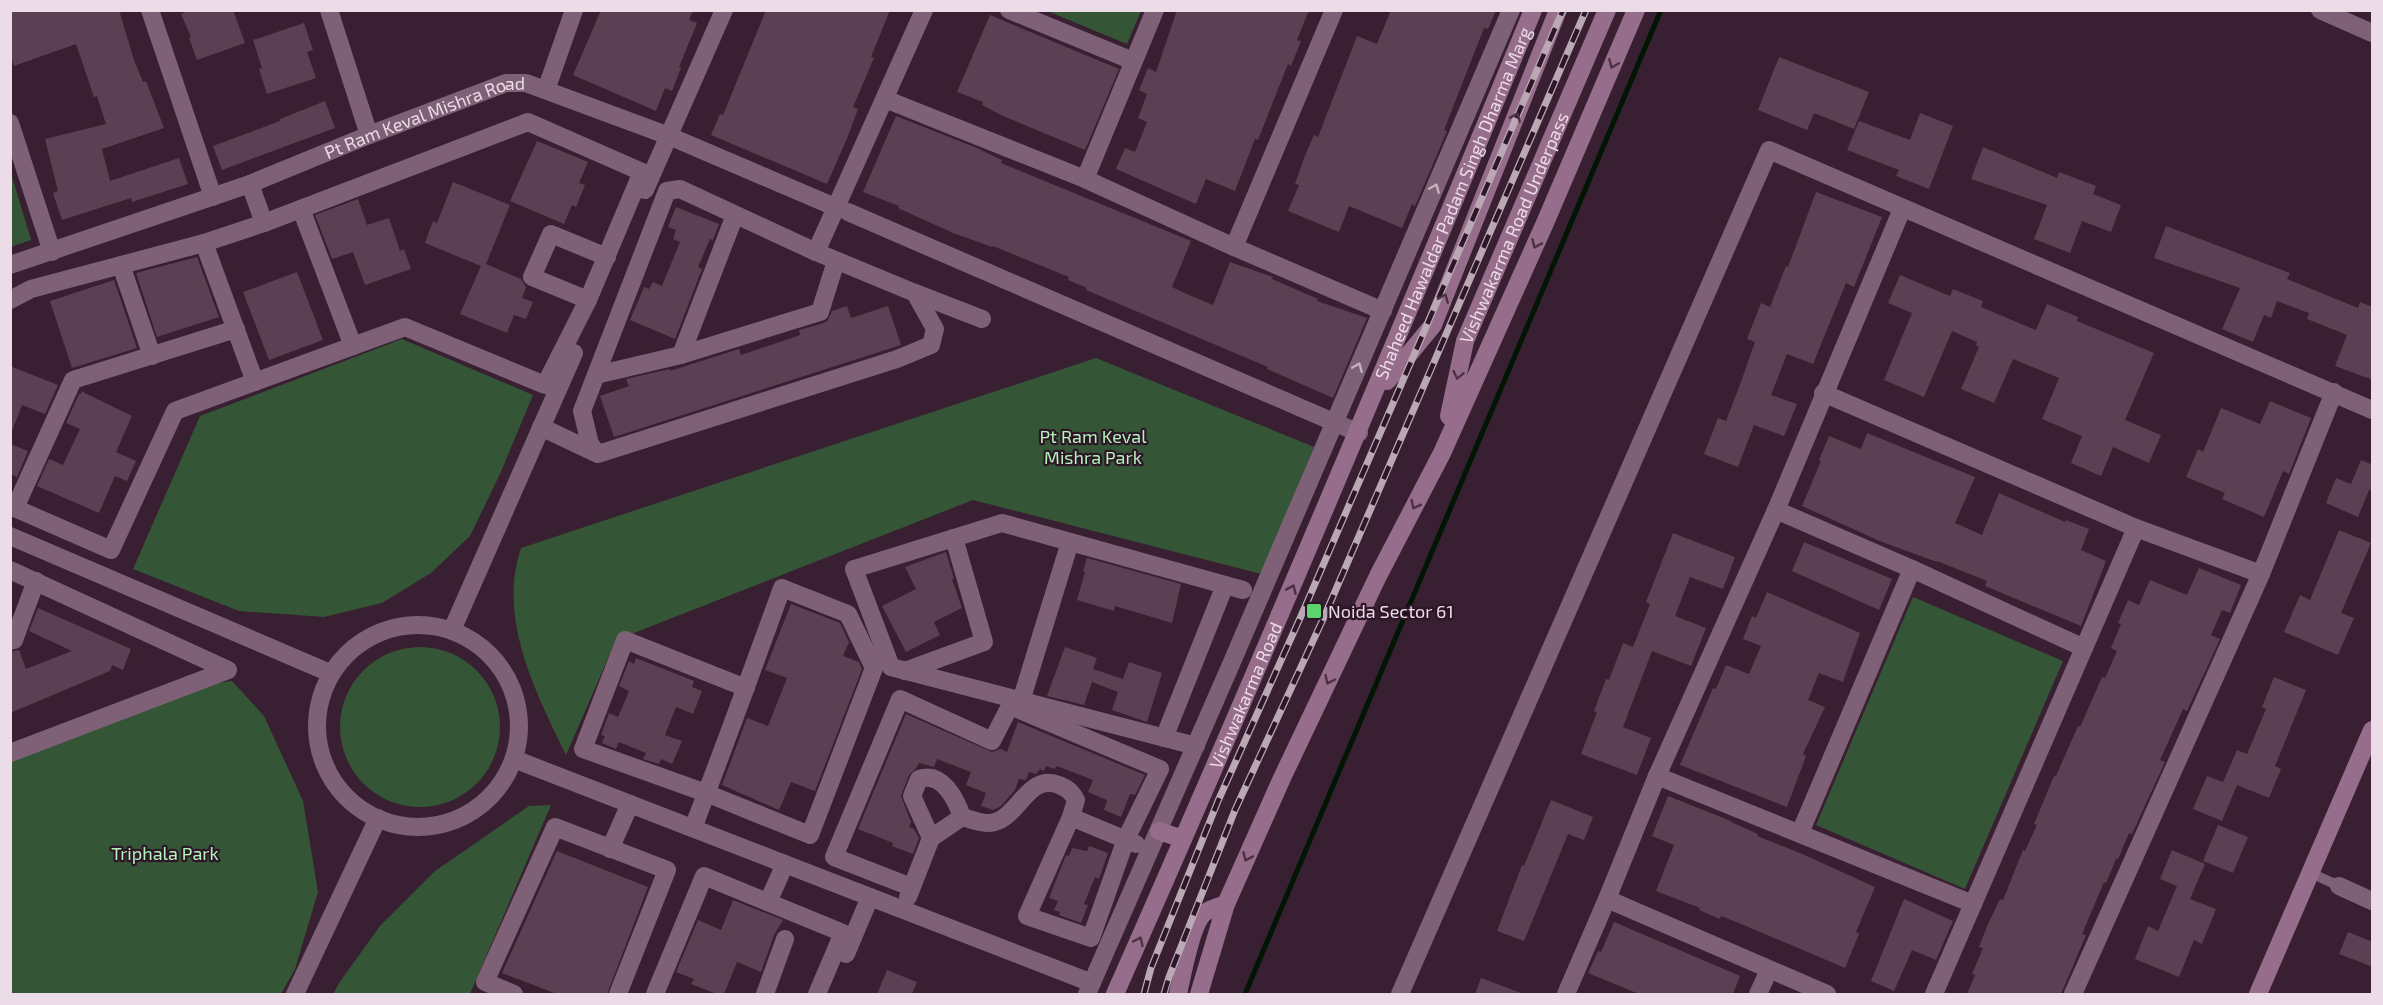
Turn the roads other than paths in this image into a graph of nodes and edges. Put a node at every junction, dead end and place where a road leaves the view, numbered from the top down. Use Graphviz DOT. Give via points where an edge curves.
graph roads {
  1 [pos="150,10"];
  2 [pos="329,10"];
  3 [pos="574,10"];
  4 [pos="724,10"];
  5 [pos="924,10"];
  6 [pos="1009,10"];
  7 [pos="1155,10"];
  8 [pos="1334,10"];
  9 [pos="1511,10"];
  10 [pos="1533,10"];
  11 [pos="1558,10"];
  12 [pos="1607,10"];
  13 [pos="1636,10"];
  14 [pos="2320,10"];
  15 [pos="2373,33"];
  16 [pos="1133,61"];
  17 [pos="546,90"];
  18 [pos="885,99"];
  19 [pos="10,123"];
  20 [pos="369,135"];
  21 [pos="669,136"];
  22 [pos="1085,179"];
  23 [pos="250,184"];
  24 [pos="213,197"];
  25 [pos="301,209"];
  26 [pos="842,209"];
  27 [pos="1902,209"];
  28 [pos="735,215"];
  29 [pos="264,223"];
  30 [pos="204,243"];
  31 [pos="1234,247"];
  32 [pos="52,252"];
  33 [pos="816,252"];
  34 [pos="607,257"];
  35 [pos="836,261"];
  36 [pos="10,265"];
  37 [pos="121,265"];
  38 [pos="601,280"];
  39 [pos="915,293"];
  40 [pos="10,300"];
  41 [pos="588,300"];
  42 [pos="1383,311"];
  43 [pos="982,319"];
  44 [pos="236,329"];
  45 [pos="353,346"];
  46 [pos="152,356"];
  47 [pos="681,356"];
  48 [pos="596,375"];
  49 [pos="255,382"];
  50 [pos="2334,392"];
  51 [pos="1824,393"];
  52 [pos="1374,396"];
  53 [pos="2373,410"];
  54 [pos="1335,421"];
  55 [pos="541,427"];
  56 [pos="1359,433"];
  57 [pos="1442,453"];
  58 [pos="598,454"];
  59 [pos="13,507"];
  60 [pos="1776,510"];
  61 [pos="2136,528"];
  62 [pos="10,536"];
  63 [pos="954,538"];
  64 [pos="1070,542"];
  65 [pos="57,556"];
  66 [pos="1912,568"];
  67 [pos="10,570"];
  68 [pos="2261,574"];
  69 [pos="43,584"];
  70 [pos="1225,585"];
  71 [pos="1243,590"];
  72 [pos="1261,595"];
  73 [pos="452,630"];
  74 [pos="10,641"];
  75 [pos="2084,648"];
  76 [pos="905,671"];
  77 [pos="330,673"];
  78 [pos="746,688"];
  79 [pos="1021,701"];
  80 [pos="2373,730"];
  81 [pos="1164,738"];
  82 [pos="1196,746"];
  83 [pos="10,753"];
  84 [pos="514,759"];
  85 [pos="1657,776"];
  86 [pos="706,794"];
  87 [pos="630,804"];
  88 [pos="962,817"];
  89 [pos="1071,817"];
  90 [pos="378,818"];
  91 [pos="693,828"];
  92 [pos="1159,831"];
  93 [pos="1800,833"];
  94 [pos="931,838"];
  95 [pos="1126,839"];
  96 [pos="1183,839"];
  97 [pos="610,849"];
  98 [pos="1149,852"];
  99 [pos="785,864"];
  100 [pos="2311,873"];
  101 [pos="2339,886"];
  102 [pos="911,887"];
  103 [pos="870,897"];
  104 [pos="1607,899"];
  105 [pos="2373,901"];
  106 [pos="768,902"];
  107 [pos="1226,904"];
  108 [pos="1973,904"];
  109 [pos="903,910"];
  110 [pos="785,939"];
  111 [pos="1769,970"];
  112 [pos="482,988"];
  113 [pos="1090,989"];
  114 [pos="1203,990"];
  115 [pos="295,994"];
  116 [pos="514,994"];
  117 [pos="618,994"];
  118 [pos="655,994"];
  119 [pos="765,994"];
  120 [pos="817,994"];
  121 [pos="830,994"];
  122 [pos="1114,994"];
  123 [pos="1178,994"];
  124 [pos="1400,994"];
  125 [pos="1566,994"];
  126 [pos="1758,994"];
  127 [pos="1827,994"];
  128 [pos="1934,994"];
  129 [pos="2073,994"];
  130 [pos="2258,994"];
  1 -- 24 [label="street"];
  2 -- 20 [label="street"];
  3 -- 17 [label="street"];
  4 -- 21 [label="street"];
  5 -- 18 [label="street"];
  6 -- 16 [label="street"];
  7 -- 16 [label="street"];
  8 -- 31 [label="street"];
  42 -- 9 [label="street, one-way"];
  10 -- 52 [label="main road, Shaheed Hawaldar Padam Singh Dharma Marg"];
  52 -- 11 [label="main road, one-way" via="1433,325"];
  12 -- 57 [label="main road, Vishwakarma Road Underpass, one-way" via="1465,341"];
  13 -- 57 [label="main road, one-way"];
  14 -- 15 [label="street"];
  16 -- 22 [label="street"];
  17 -- 20 [label="street, Pt Ram Keval Mishra Road" via="526,82 506,83"];
  17 -- 21 [label="street, Pt Ram Keval Mishra Road"];
  18 -- 22 [label="street"];
  18 -- 26 [label="street"];
  19 -- 32 [label="street"];
  20 -- 23 [label="street, Pt Ram Keval Mishra Road"];
  21 -- 26 [label="street, Pt Ram Keval Mishra Road"];
  21 -- 38 [label="street"];
  22 -- 31 [label="street"];
  23 -- 24 [label="street, Pt Ram Keval Mishra Road"];
  23 -- 29 [label="street"];
  24 -- 32 [label="street, Pt Ram Keval Mishra Road"];
  25 -- 29 [label="street"];
  25 -- 34 [label="street" via="528,122 642,172"];
  25 -- 45 [label="street"];
  26 -- 33 [label="street"];
  26 -- 54 [label="street, Pt Ram Keval Mishra Road"];
  27 -- 50 [label="street"];
  27 -- 51 [label="street"];
  27 -- 124 [label="street" via="1769,150"];
  28 -- 33 [label="street"];
  28 -- 47 [label="street"];
  28 -- 48 [label="street" via="680,189 667,191"];
  29 -- 30 [label="street"];
  30 -- 37 [label="street"];
  30 -- 44 [label="street"];
  31 -- 42 [label="street"];
  32 -- 36 [label="street, Pt Ram Keval Mishra Road"];
  33 -- 35 [label="street"];
  34 -- 38 [label="street"];
  34 -- 41 [label="street" via="550,234 532,277"];
  35 -- 39 [label="street"];
  35 -- 47 [label="street" via="820,312"];
  37 -- 40 [label="street" via="31,289"];
  37 -- 46 [label="street"];
  38 -- 41 [label="street"];
  38 -- 55 [label="street"];
  39 -- 43 [label="street"];
  39 -- 58 [label="street" via="935,329 931,345"];
  41 -- 45 [label="street" via="545,385 405,327"];
  54 -- 42 [label="street, one-way"];
  44 -- 46 [label="street"];
  44 -- 49 [label="street"];
  45 -- 49 [label="street"];
  46 -- 59 [label="street" via="73,380"];
  47 -- 48 [label="street"];
  48 -- 58 [label="street" via="582,411 590,444"];
  49 -- 59 [label="street" via="175,411 111,550"];
  50 -- 53 [label="street"];
  50 -- 68 [label="street"];
  51 -- 60 [label="street"];
  51 -- 61 [label="street"];
  52 -- 56 [label="main road, Vishwakarma Road"];
  54 -- 56 [label="street, Pt Ram Keval Mishra Road"];
  54 -- 72 [label="street"];
  55 -- 58 [label="street"];
  55 -- 73 [label="street"];
  96 -- 56 [label="main road, Vishwakarma Road, one-way"];
  57 -- 107 [label="main road, one-way" via="1378,576"];
  60 -- 66 [label="street"];
  60 -- 85 [label="street"];
  61 -- 68 [label="street"];
  61 -- 75 [label="street"];
  62 -- 65 [label="street"];
  63 -- 64 [label="street" via="1002,523"];
  63 -- 76 [label="street" via="984,642"];
  63 -- 76 [label="street" via="854,569 891,667"];
  64 -- 70 [label="street"];
  64 -- 79 [label="street"];
  65 -- 69 [label="street"];
  65 -- 77 [label="street"];
  66 -- 75 [label="street"];
  66 -- 93 [label="street"];
  67 -- 69 [label="street"];
  68 -- 129 [label="street"];
  69 -- 74 [label="street"];
  69 -- 83 [label="street" via="228,670"];
  70 -- 71 [label="street"];
  70 -- 81 [label="street"];
  71 -- 72 [label="lane"];
  72 -- 82 [label="street"];
  73 -- 77 [label="street" via="400,625 359,642"];
  73 -- 84 [label="street" via="493,657 509,681 517,704 519,728"];
  75 -- 108 [label="street"];
  76 -- 79 [label="street"];
  77 -- 90 [label="street" via="316,716 322,760 340,791"];
  78 -- 86 [label="street"];
  78 -- 86 [label="street" via="625,640 582,749"];
  78 -- 86 [label="street" via="782,588 848,614 874,668 810,835"];
  79 -- 81 [label="street"];
  80 -- 100 [label="main road"];
  81 -- 82 [label="street"];
  82 -- 92 [label="street"];
  84 -- 87 [label="street"];
  84 -- 90 [label="street" via="500,785 466,815 430,826 389,823"];
  85 -- 93 [label="street"];
  85 -- 104 [label="street"];
  86 -- 91 [label="street"];
  87 -- 91 [label="street"];
  87 -- 97 [label="street"];
  88 -- 89 [label="street" via="990,823 1007,816 1035,787 1052,782 1070,790 1076,800"];
  88 -- 94 [label="street"];
  88 -- 94 [label="street" via="942,783 918,779 912,796"];
  89 -- 95 [label="street"];
  89 -- 95 [label="street" via="1027,916 1091,938"];
  90 -- 115 [label="street"];
  91 -- 99 [label="street"];
  92 -- 96 [label="main road"];
  92 -- 98 [label="street"];
  93 -- 108 [label="street"];
  94 -- 102 [label="street"];
  95 -- 98 [label="street"];
  95 -- 102 [label="street" via="1160,769 1010,706 992,741 900,699 834,857"];
  122 -- 96 [label="main road, Vishwakarma Road, one-way"];
  97 -- 112 [label="street" via="555,827"];
  97 -- 117 [label="street" via="667,870"];
  98 -- 113 [label="street"];
  99 -- 103 [label="street"];
  99 -- 106 [label="street"];
  100 -- 101 [label="lane"];
  100 -- 130 [label="main road"];
  101 -- 105 [label="street"];
  102 -- 109 [label="street"];
  103 -- 109 [label="street"];
  103 -- 121 [label="street"];
  104 -- 111 [label="street"];
  104 -- 125 [label="street"];
  106 -- 118 [label="street" via="704,876"];
  106 -- 120 [label="street" via="843,933"];
  107 -- 114 [label="main road"];
  107 -- 123 [label="main road" via="1204,913 1198,922"];
  108 -- 128 [label="street"];
  109 -- 113 [label="street"];
  110 -- 119 [label="street"];
  111 -- 126 [label="street"];
  111 -- 127 [label="street"];
  112 -- 116 [label="street"];
}
